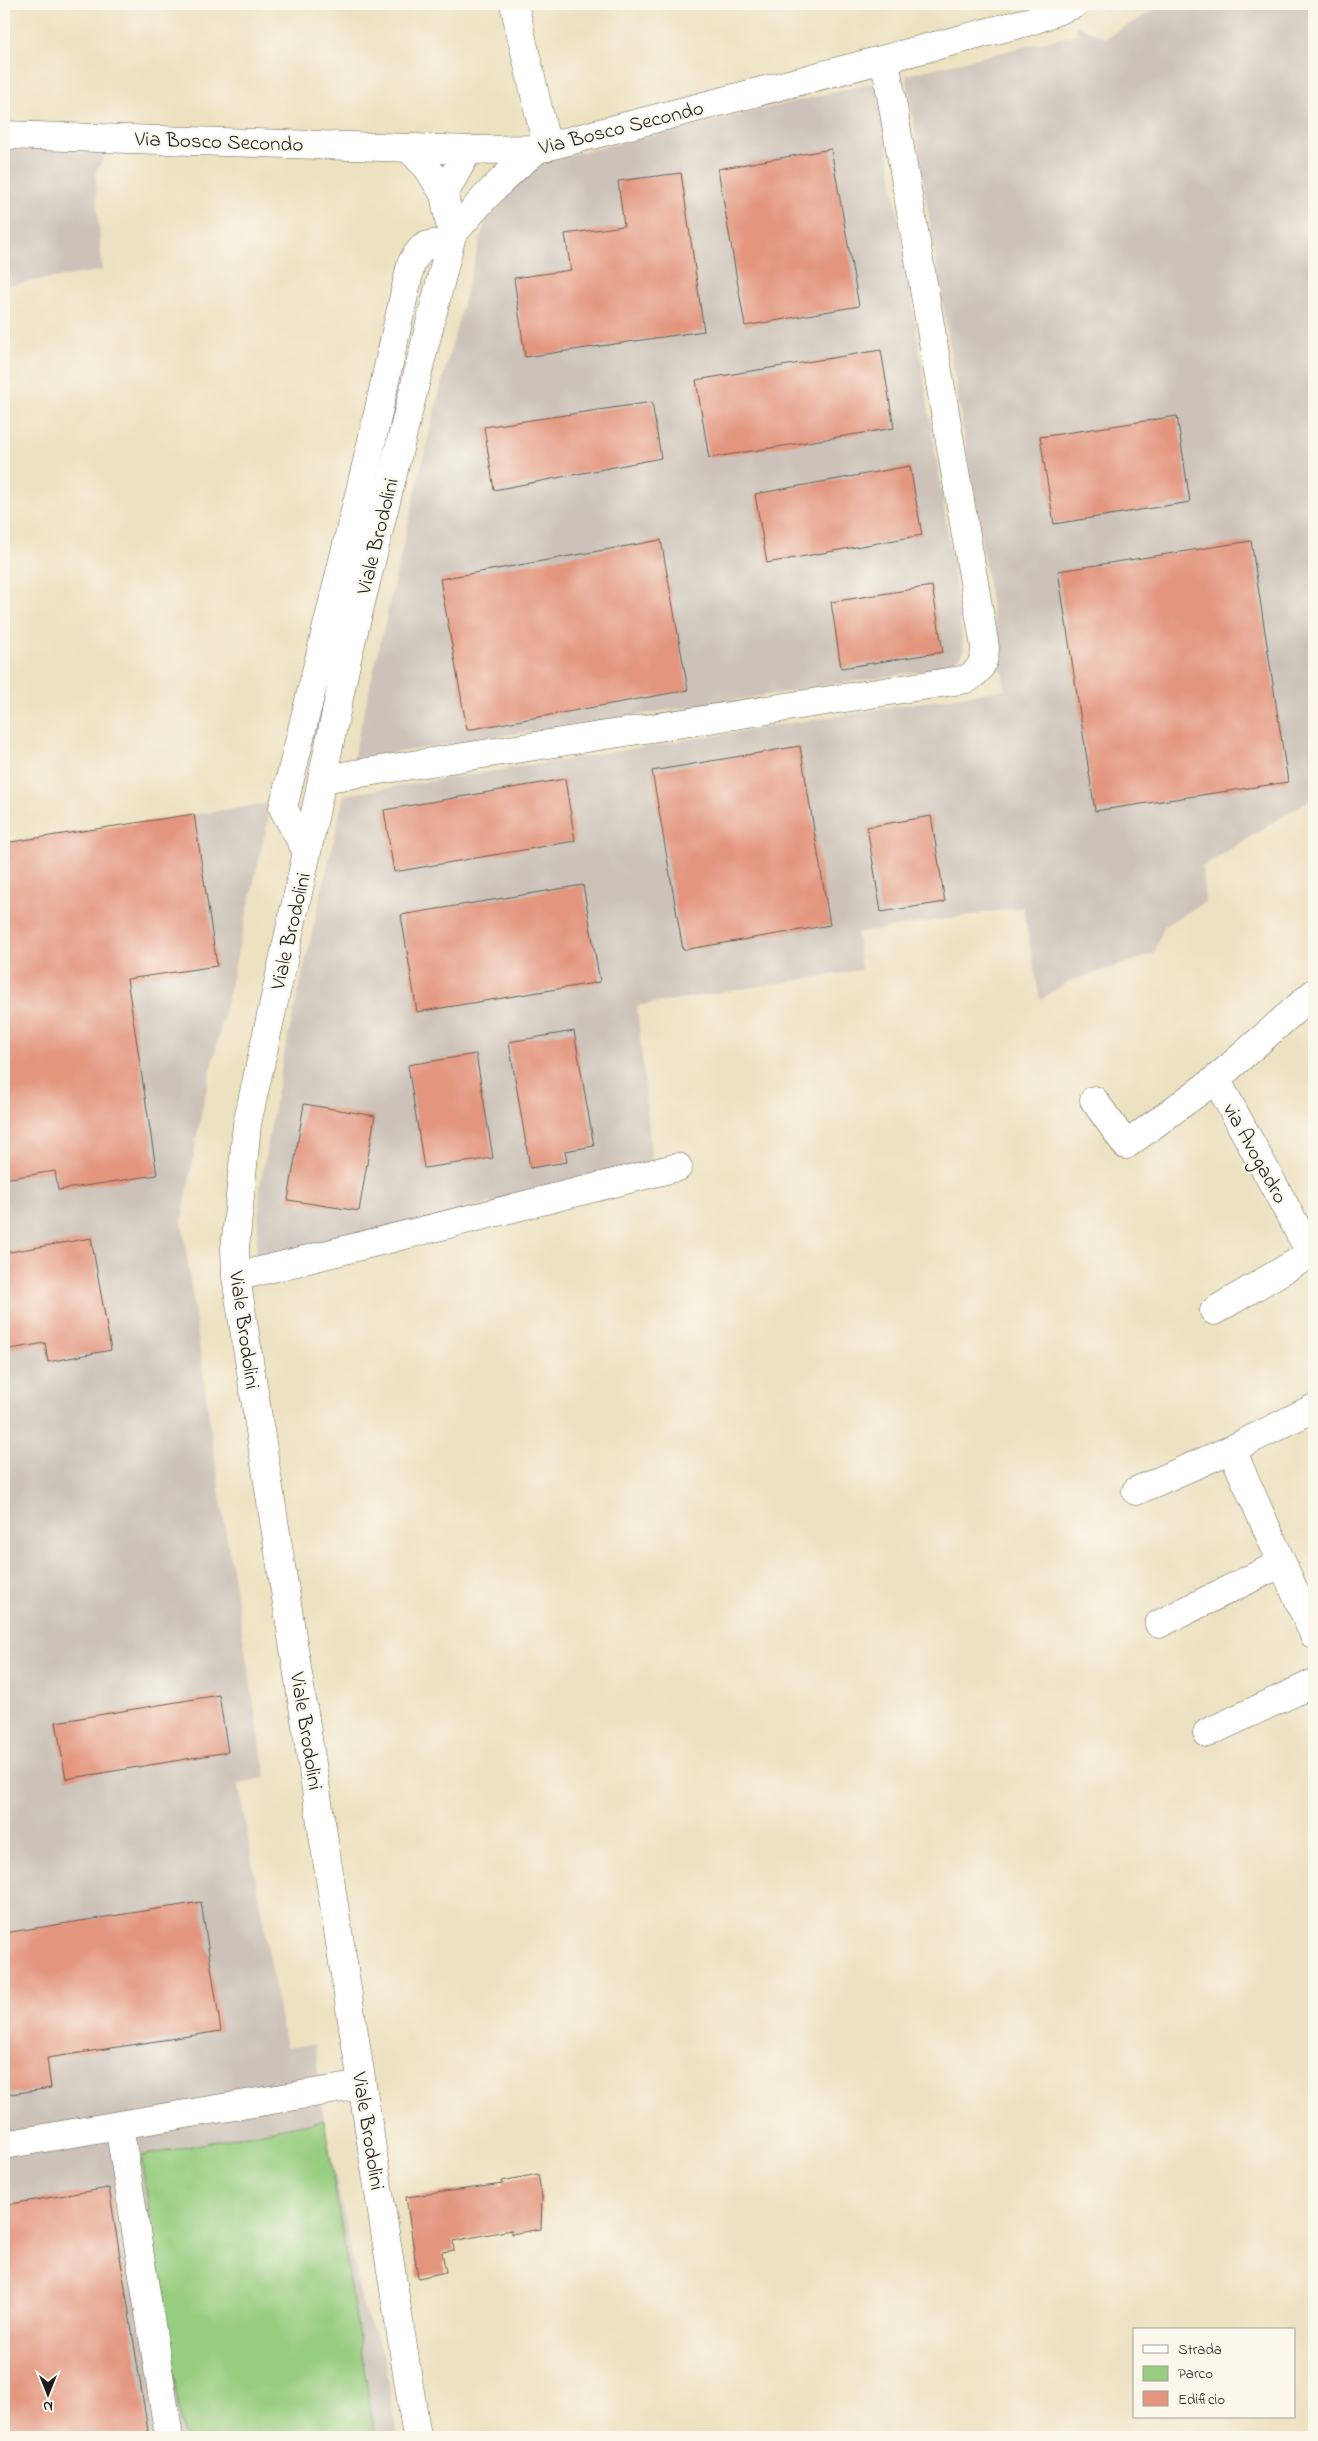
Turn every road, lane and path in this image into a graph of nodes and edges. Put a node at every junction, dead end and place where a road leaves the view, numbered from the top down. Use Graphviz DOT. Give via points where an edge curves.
graph roads {
  1 [pos="514,4"];
  2 [pos="1075,4"];
  3 [pos="884,60"];
  4 [pos="4,135"];
  5 [pos="42,135"];
  6 [pos="409,148"];
  7 [pos="543,148"];
  8 [pos="4,149"];
  9 [pos="471,150"];
  10 [pos="444,194"];
  11 [pos="485,196"];
  12 [pos="451,239"];
  13 [pos="322,779"];
  14 [pos="307,852"];
  15 [pos="1314,993"];
  16 [pos="1216,1079"];
  17 [pos="1094,1100"];
  18 [pos="678,1167"];
  19 [pos="1313,1253"];
  20 [pos="236,1277"];
  21 [pos="1214,1311"];
  22 [pos="1314,1408"];
  23 [pos="1234,1448"];
  24 [pos="1136,1491"];
  25 [pos="1282,1563"];
  26 [pos="1159,1624"];
  27 [pos="1314,1634"];
  28 [pos="1314,1683"];
  29 [pos="1208,1733"];
  30 [pos="362,2085"];
  31 [pos="119,2125"];
  32 [pos="4,2144"];
  33 [pos="169,2437"];
  34 [pos="416,2437"];
  1 -- 7 [label="street"];
  2 -- 3 [label="street, Via Bosco Secondo" via="1032,21"];
  3 -- 7 [label="street, Via Bosco Secondo"];
  3 -- 13 [label="street" via="985,647 985,656 976,674 967,679"];
  4 -- 5 [label="street, Via Bosco Secondo"];
  5 -- 6 [label="street, Via Bosco Secondo"];
  5 -- 8 [label="street" via="26,146"];
  6 -- 9 [label="street, Via Bosco Secondo"];
  6 -- 10 [label="street"];
  7 -- 9 [label="street, Via Bosco Secondo"];
  7 -- 11 [label="street" via="511,169"];
  9 -- 10 [label="street"];
  9 -- 11 [label="street"];
  10 -- 12 [label="street"];
  11 -- 12 [label="street"];
  12 -- 13 [label="street, Viale Brodolini" via="347,659"];
  12 -- 14 [label="street" via="419,249 411,264 370,450 283,808"];
  13 -- 14 [label="street, Viale Brodolini"];
  14 -- 20 [label="street, Viale Brodolini" via="247,1124 235,1248"];
  15 -- 16 [label="street, via Avogadro"];
  16 -- 17 [label="street, via Avogadro" via="1126,1145"];
  16 -- 19 [label="street, via Avogadro"];
  18 -- 20 [label="street"];
  19 -- 21 [label="street, via Avogadro"];
  20 -- 30 [label="street, Viale Brodolini"];
  22 -- 23 [label="street"];
  23 -- 24 [label="street"];
  23 -- 25 [label="street" via="1235,1457"];
  25 -- 26 [label="street"];
  25 -- 27 [label="street"];
  28 -- 29 [label="street"];
  30 -- 31 [label="street"];
  30 -- 34 [label="street, Viale Brodolini"];
  31 -- 32 [label="street"];
  31 -- 33 [label="street"];
}
